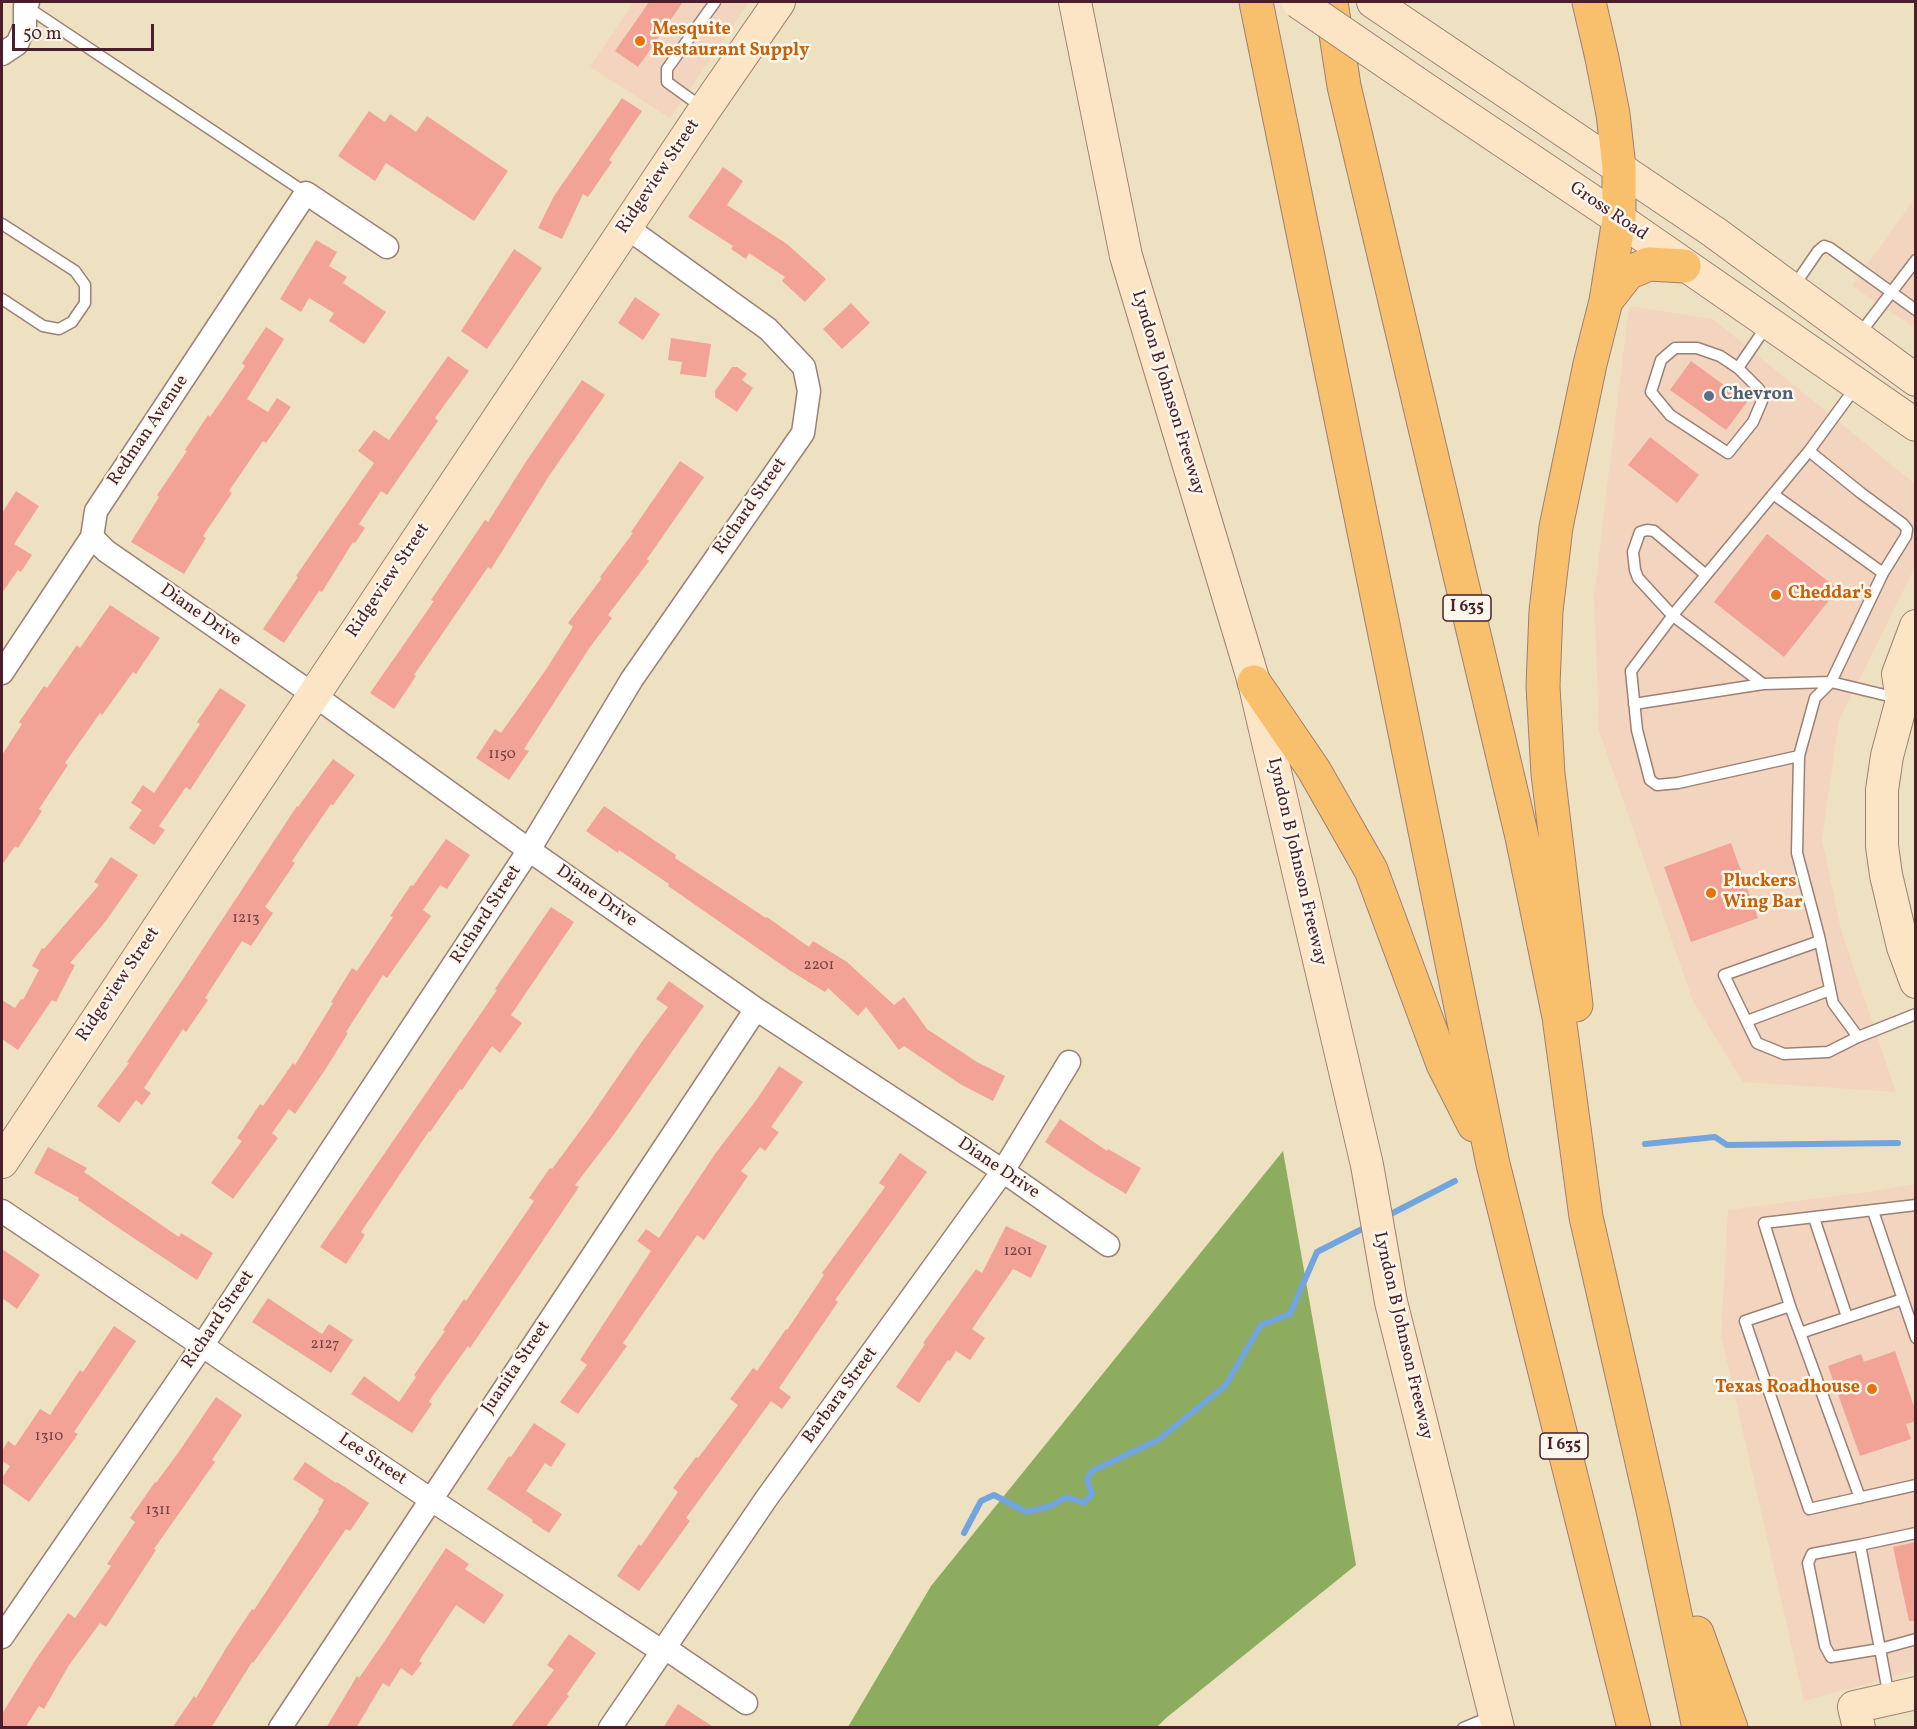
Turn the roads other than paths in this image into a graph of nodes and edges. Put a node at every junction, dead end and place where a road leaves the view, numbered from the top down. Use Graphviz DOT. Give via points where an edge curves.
graph roads {
  1 [pos="715,2"];
  2 [pos="779,2"];
  3 [pos="1075,2"];
  4 [pos="1256,2"];
  5 [pos="1298,2"];
  6 [pos="1331,2"];
  7 [pos="1373,2"];
  8 [pos="1588,2"];
  9 [pos="24,3"];
  10 [pos="2,54"];
  11 [pos="705,109"];
  12 [pos="1619,167"];
  13 [pos="306,193"];
  14 [pos="1619,219"];
  15 [pos="2,224"];
  16 [pos="626,227"];
  17 [pos="387,247"];
  18 [pos="1916,260"];
  19 [pos="1684,266"];
  20 [pos="1792,289"];
  21 [pos="1891,292"];
  22 [pos="2,299"];
  23 [pos="1606,301"];
  24 [pos="1916,310"];
  25 [pos="1768,324"];
  26 [pos="1857,337"];
  27 [pos="1738,368"];
  28 [pos="1916,380"];
  29 [pos="1857,385"];
  30 [pos="1916,425"];
  31 [pos="1809,451"];
  32 [pos="1773,494"];
  33 [pos="92,537"];
  34 [pos="1883,573"];
  35 [pos="1706,575"];
  36 [pos="1672,615"];
  37 [pos="1916,626"];
  38 [pos="2,673"];
  39 [pos="1254,682"];
  40 [pos="1831,682"];
  41 [pos="1763,684"];
  42 [pos="314,695"];
  43 [pos="1911,698"];
  44 [pos="1634,704"];
  45 [pos="1798,756"];
  46 [pos="529,850"];
  47 [pos="1820,941"];
  48 [pos="1916,982"];
  49 [pos="1830,990"];
  50 [pos="756,1009"];
  51 [pos="1916,1014"];
  52 [pos="1747,1021"];
  53 [pos="1858,1037"];
  54 [pos="1069,1062"];
  55 [pos="2,1162"];
  56 [pos="1493,1164"];
  57 [pos="1002,1171"];
  58 [pos="1916,1205"];
  59 [pos="2,1211"];
  60 [pos="1873,1211"];
  61 [pos="1586,1217"];
  62 [pos="1814,1218"];
  63 [pos="1108,1245"];
  64 [pos="1903,1299"];
  65 [pos="1790,1306"];
  66 [pos="1847,1317"];
  67 [pos="1800,1333"];
  68 [pos="1916,1338"];
  69 [pos="202,1346"];
  70 [pos="1916,1485"];
  71 [pos="1860,1498"];
  72 [pos="430,1499"];
  73 [pos="1653,1509"];
  74 [pos="1916,1533"];
  75 [pos="1860,1545"];
  76 [pos="2,1637"];
  77 [pos="1916,1639"];
  78 [pos="665,1648"];
  79 [pos="1880,1649"];
  80 [pos="1902,1696"];
  81 [pos="746,1703"];
  82 [pos="1496,1721"];
  83 [pos="280,1728"];
  84 [pos="610,1728"];
  85 [pos="1463,1728"];
  86 [pos="1634,1728"];
  87 [pos="1699,1728"];
  88 [pos="1731,1728"];
  89 [pos="1859,1728"];
  1 -- 11 [label="lane" via="667,69 667,82"];
  2 -- 11 [label="main road, Ridgeview Street"];
  3 -- 39 [label="main road, Lyndon B Johnson Freeway" via="1126,256"];
  4 -- 56 [label="highway, I 635"];
  5 -- 14 [label="main road, Gross Road, bridge"];
  6 -- 61 [label="highway, I 635" via="1344,86 1519,825 1559,1017"];
  7 -- 12 [label="main road"];
  8 -- 12 [label="highway" via="1613,114"];
  9 -- 10 [label="street" via="25,26 17,44"];
  9 -- 13 [label="lane"];
  11 -- 16 [label="main road, Ridgeview Street"];
  12 -- 14 [label="highway"];
  12 -- 20 [label="main road"];
  13 -- 17 [label="street"];
  13 -- 33 [label="street, Redman Avenue" via="96,511"];
  14 -- 19 [label="main road, Gross Road"];
  14 -- 23 [label="highway"];
  15 -- 22 [label="lane" via="75,271 85,285 85,303 72,322 59,329 44,326"];
  16 -- 42 [label="main road, Ridgeview Street"];
  16 -- 46 [label="street, Richard Street" via="768,329 804,368 809,392 802,433 632,679"];
  18 -- 21 [label="lane"];
  19 -- 23 [label="highway" via="1649,264 1628,273"];
  19 -- 25 [label="main road, Gross Road"];
  20 -- 21 [label="lane" via="1824,246"];
  20 -- 25 [label="main road"];
  20 -- 26 [label="main road"];
  21 -- 24 [label="lane"];
  21 -- 26 [label="lane"];
  23 -- 61 [label="highway" via="1556,527 1546,611 1543,686 1548,774 1578,1020"];
  25 -- 27 [label="lane"];
  25 -- 29 [label="main road, Gross Road"];
  26 -- 28 [label="main road"];
  27 -- 27 [label="lane" via="1760,389 1762,401 1753,422 1728,453 1670,415 1651,392 1661,360 1675,348 1697,348"];
  29 -- 30 [label="main road, Gross Road"];
  29 -- 31 [label="lane"];
  31 -- 32 [label="lane"];
  31 -- 34 [label="lane" via="1904,524 1906,536"];
  32 -- 34 [label="lane"];
  32 -- 35 [label="lane"];
  33 -- 38 [label="street, Redman Avenue"];
  33 -- 42 [label="street, Diane Drive" via="106,551"];
  34 -- 40 [label="lane"];
  35 -- 36 [label="lane"];
  35 -- 36 [label="lane" via="1654,531 1640,532 1633,552 1638,578"];
  36 -- 41 [label="lane"];
  36 -- 44 [label="lane" via="1631,671"];
  37 -- 43 [label="main road" via="1898,674"];
  39 -- 56 [label="highway" via="1314,770 1371,870 1443,1064"];
  39 -- 82 [label="main road, Lyndon B Johnson Freeway" via="1367,1165 1391,1302"];
  40 -- 41 [label="lane"];
  40 -- 43 [label="lane"];
  40 -- 45 [label="lane" via="1815,698"];
  41 -- 44 [label="lane"];
  42 -- 46 [label="street, Diane Drive"];
  42 -- 55 [label="main road, Ridgeview Street"];
  43 -- 48 [label="main road" via="1887,756 1882,790 1882,846 1903,947"];
  44 -- 45 [label="lane" via="1650,780 1658,785"];
  45 -- 47 [label="lane" via="1797,853"];
  46 -- 50 [label="street, Diane Drive"];
  46 -- 69 [label="street, Richard Street"];
  47 -- 49 [label="lane"];
  47 -- 52 [label="lane" via="1724,975"];
  49 -- 52 [label="lane"];
  49 -- 53 [label="lane" via="1833,1003"];
  50 -- 57 [label="street, Diane Drive"];
  50 -- 72 [label="street, Juanita Street"];
  51 -- 53 [label="lane"];
  52 -- 53 [label="lane" via="1757,1043 1784,1054 1828,1052"];
  54 -- 57 [label="street, Barbara Street"];
  56 -- 86 [label="highway, I 635"];
  57 -- 63 [label="street, Diane Drive"];
  57 -- 78 [label="street, Barbara Street" via="766,1499"];
  58 -- 60 [label="lane"];
  59 -- 69 [label="street, Lee Street"];
  60 -- 62 [label="lane"];
  60 -- 64 [label="lane"];
  61 -- 73 [label="highway, I 635"];
  62 -- 65 [label="lane" via="1764,1223"];
  62 -- 66 [label="lane"];
  64 -- 66 [label="lane"];
  64 -- 68 [label="lane"];
  65 -- 67 [label="lane"];
  65 -- 71 [label="lane" via="1745,1321 1809,1509"];
  66 -- 67 [label="lane"];
  67 -- 71 [label="lane"];
  69 -- 72 [label="street, Lee Street"];
  69 -- 76 [label="street, Richard Street"];
  70 -- 71 [label="lane"];
  72 -- 78 [label="street, Lee Street" via="657,1648"];
  72 -- 83 [label="street, Juanita Street"];
  73 -- 87 [label="highway, I 635"];
  73 -- 88 [label="highway"];
  74 -- 75 [label="lane"];
  75 -- 79 [label="lane"];
  75 -- 79 [label="lane" via="1812,1554 1808,1563 1825,1646 1831,1657"];
  77 -- 79 [label="lane"];
  78 -- 81 [label="street, Lee Street"];
  78 -- 84 [label="street, Barbara Street"];
  79 -- 80 [label="lane"];
  80 -- 89 [label="main road" via="1854,1707"];
  82 -- 85 [label="lane"];
}
